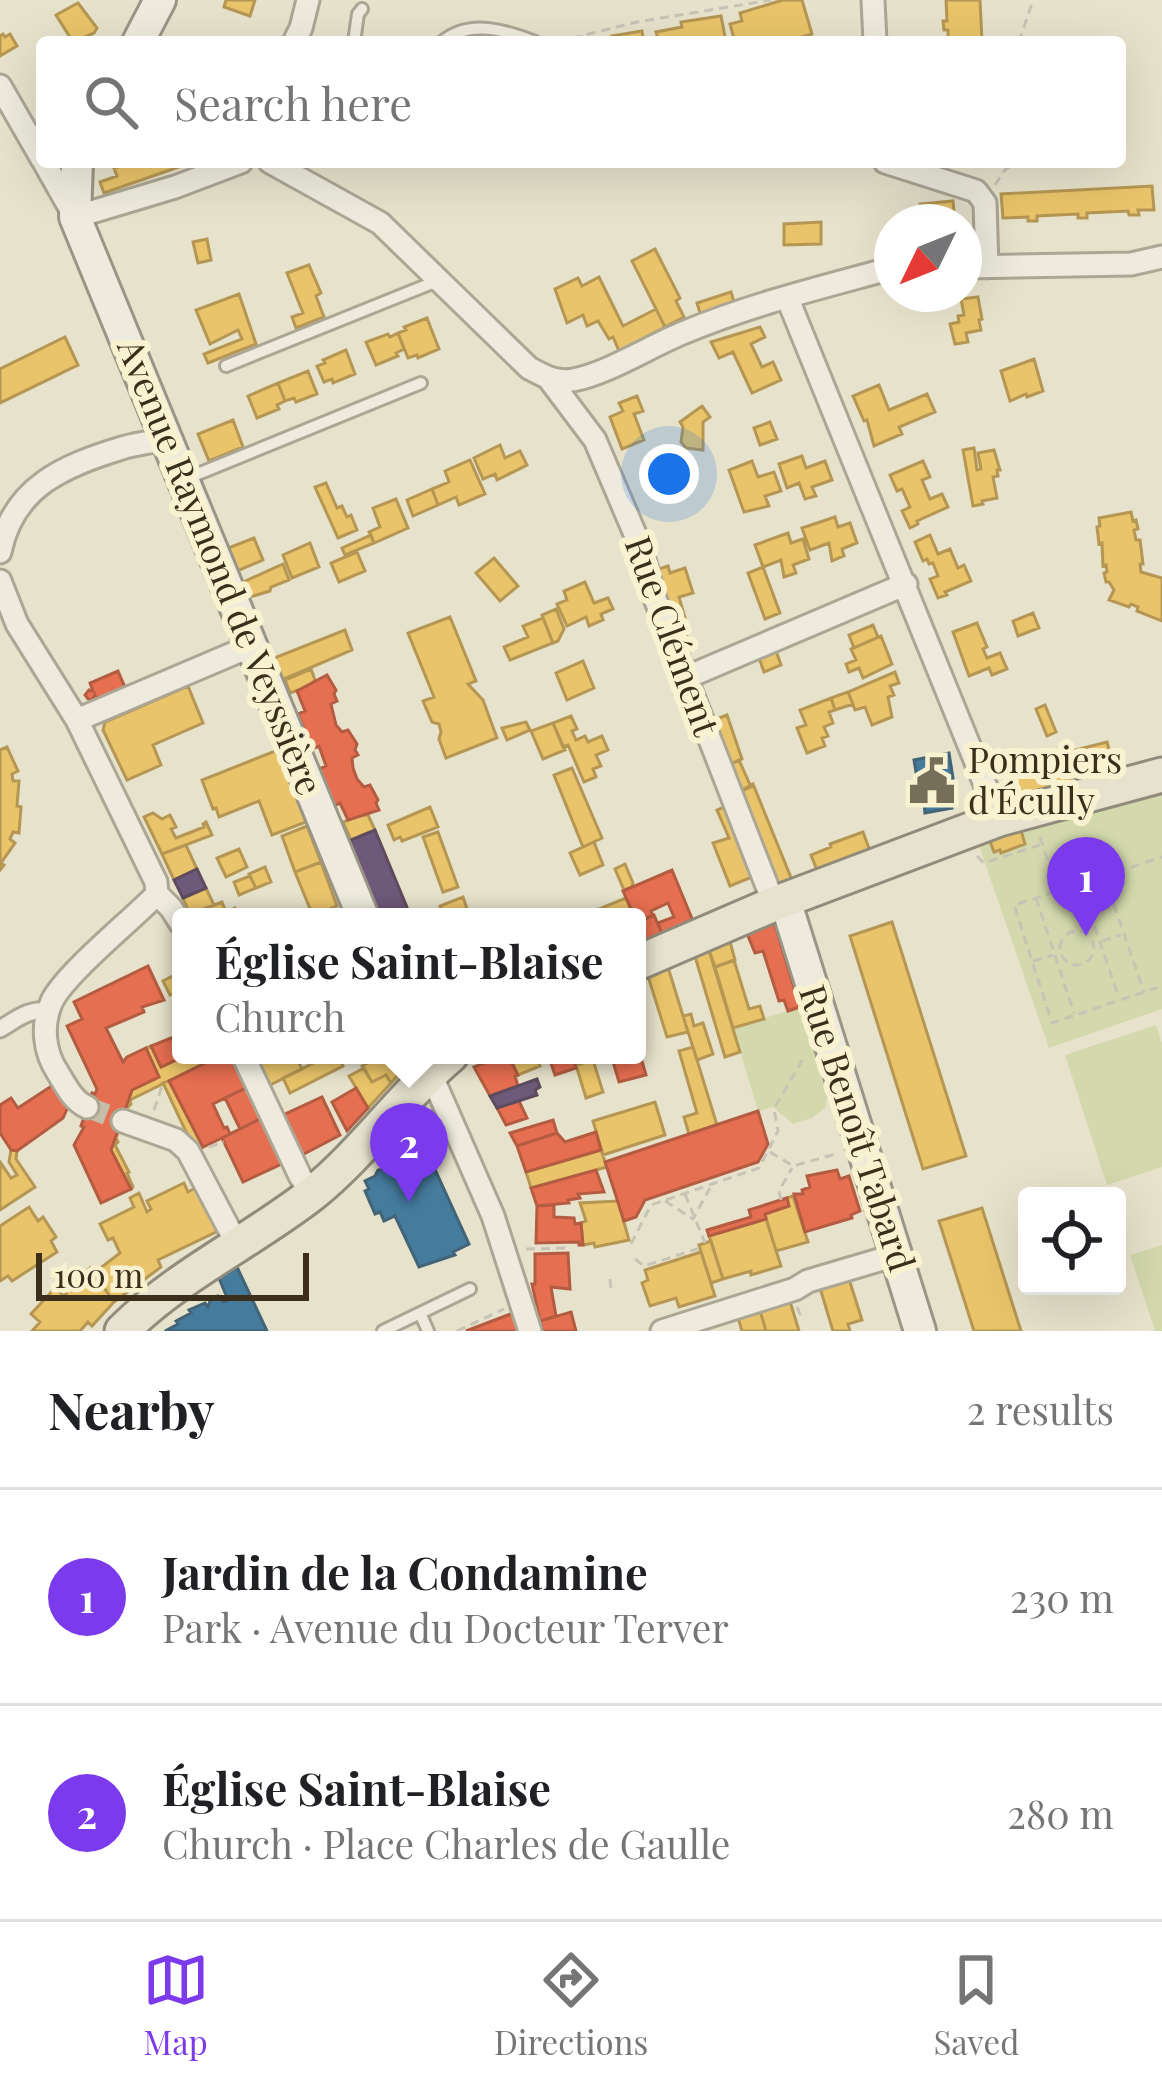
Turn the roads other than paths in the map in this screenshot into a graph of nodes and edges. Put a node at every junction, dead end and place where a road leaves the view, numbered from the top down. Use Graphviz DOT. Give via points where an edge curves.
graph roads {
  1 [pos="160,0"];
  2 [pos="308,0"];
  3 [pos="873,0"];
  4 [pos="362,9"];
  5 [pos="141,36"];
  6 [pos="297,36"];
  7 [pos="355,36"];
  8 [pos="449,36"];
  9 [pos="520,36"];
  10 [pos="874,36"];
  11 [pos="0,86"];
  12 [pos="36,148"];
  13 [pos="47,168"];
  14 [pos="77,168"];
  15 [pos="226,168"];
  16 [pos="281,168"];
  17 [pos="904,168"];
  18 [pos="75,217"];
  19 [pos="982,226"];
  20 [pos="1162,257"];
  21 [pos="982,267"];
  22 [pos="874,273"];
  23 [pos="440,280"];
  24 [pos="787,297"];
  25 [pos="226,366"];
  26 [pos="549,380"];
  27 [pos="421,383"];
  28 [pos="168,437"];
  29 [pos="184,479"];
  30 [pos="6,514"];
  31 [pos="0,552"];
  32 [pos="0,581"];
  33 [pos="905,584"];
  34 [pos="250,646"];
  35 [pos="685,678"];
  36 [pos="77,720"];
  37 [pos="1162,776"];
  38 [pos="999,819"];
  39 [pos="157,894"];
  40 [pos="172,908"];
  41 [pos="359,908"];
  42 [pos="784,910"];
  43 [pos="646,960"];
  44 [pos="50,1008"];
  45 [pos="0,1029"];
  46 [pos="247,1064"];
  47 [pos="432,1064"];
  48 [pos="436,1064"];
  49 [pos="87,1108"];
  50 [pos="122,1121"];
  51 [pos="312,1193"];
  52 [pos="237,1244"];
  53 [pos="896,1255"];
  54 [pos="470,1289"];
  55 [pos="420,1313"];
  56 [pos="520,1318"];
  57 [pos="122,1331"];
  58 [pos="383,1331"];
  59 [pos="428,1331"];
  60 [pos="662,1331"];
  61 [pos="920,1331"];
  1 -- 5 [label="main road"];
  2 -- 6 [label="street"];
  3 -- 10 [label="street"];
  4 -- 7 [label="lane"];
  8 -- 9 [label="lane" via="498,27"];
  11 -- 12 [label="street"];
  13 -- 18 [label="street"];
  14 -- 18 [label="main road"];
  15 -- 18 [label="street"];
  16 -- 23 [label="street, Rue Clément" via="380,223"];
  17 -- 19 [label="street" via="976,191 986,203"];
  18 -- 28 [label="main road, Avenue Raymond de Veyssière"];
  20 -- 21 [label="street"];
  22 -- 24 [label="street"];
  23 -- 25 [label="lane"];
  23 -- 26 [label="street, Rue Clément"];
  24 -- 26 [label="street" via="587,376"];
  24 -- 33 [label="street"];
  26 -- 35 [label="street, Rue Clément" via="595,440"];
  27 -- 29 [label="lane"];
  28 -- 29 [label="main road, Avenue Raymond de Veyssière"];
  28 -- 30 [label="street" via="71,467"];
  29 -- 34 [label="main road, Avenue Raymond de Veyssière"];
  30 -- 31 [label="street"];
  32 -- 36 [label="street"];
  33 -- 35 [label="street"];
  33 -- 38 [label="street"];
  34 -- 36 [label="street"];
  34 -- 41 [label="main road, Avenue Raymond de Veyssière"];
  35 -- 42 [label="street, Rue Clément"];
  36 -- 39 [label="street"];
  37 -- 38 [label="main road"];
  38 -- 42 [label="main road"];
  39 -- 40 [label="street"];
  39 -- 44 [label="street"];
  42 -- 43 [label="main road"];
  42 -- 53 [label="main road, Rue Benoît Tabard"];
  44 -- 45 [label="street"];
  44 -- 49 [label="street" via="47,1054"];
  46 -- 51 [label="street"];
  47 -- 51 [label="main road"];
  48 -- 56 [label="street" via="493,1216 516,1251"];
  50 -- 52 [label="street" via="188,1151"];
  51 -- 52 [label="main road"];
  52 -- 57 [label="main road"];
  53 -- 60 [label="street"];
  53 -- 61 [label="main road, Rue Benoît Tabard"];
  54 -- 55 [label="lane"];
  55 -- 58 [label="lane"];
  55 -- 59 [label="lane"];
}
